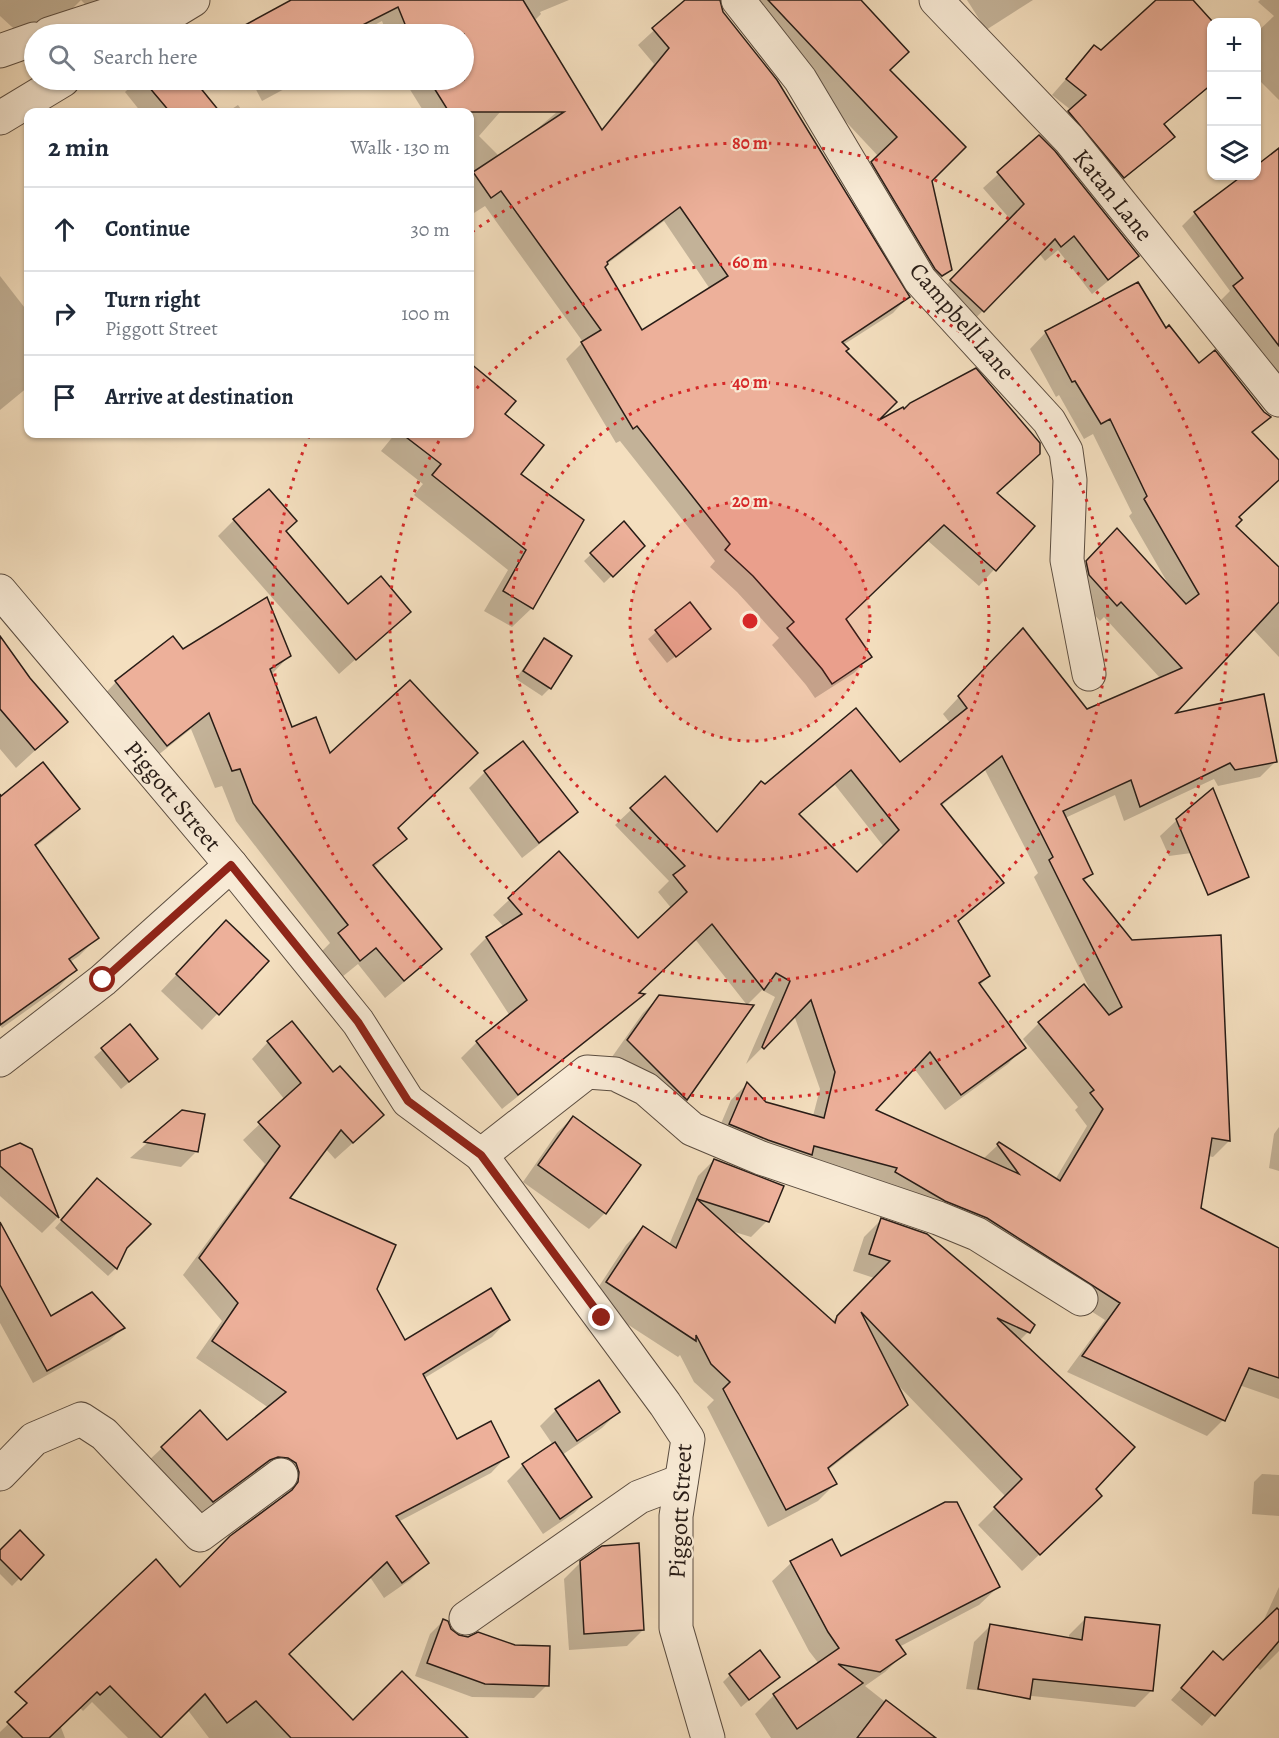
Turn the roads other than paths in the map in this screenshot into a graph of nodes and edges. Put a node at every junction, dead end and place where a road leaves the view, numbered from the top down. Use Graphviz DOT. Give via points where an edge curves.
graph roads {
  1 [pos="153,0"];
  2 [pos="193,0"];
  3 [pos="738,0"];
  4 [pos="936,0"];
  5 [pos="80,24"];
  6 [pos="153,24"];
  7 [pos="24,43"];
  8 [pos="0,51"];
  9 [pos="46,90"];
  10 [pos="0,118"];
  11 [pos="1279,399"];
  12 [pos="0,591"];
  13 [pos="1089,674"];
  14 [pos="231,865"];
  15 [pos="0,1060"];
  16 [pos="481,1155"];
  17 [pos="1081,1299"];
  18 [pos="0,1474"];
  19 [pos="281,1475"];
  20 [pos="681,1481"];
  21 [pos="466,1618"];
  22 [pos="708,1738"];
  1 -- 5 [label="street"];
  2 -- 6 [label="street"];
  3 -- 13 [label="street, Campbell Lane" via="800,80 920,280 1049,421 1066,451 1070,480 1066,560"];
  4 -- 11 [label="street, Katan Lane" via="1069,139"];
  7 -- 8 [label="street"];
  9 -- 10 [label="street"];
  12 -- 14 [label="street, Piggott Street"];
  14 -- 15 [label="street" via="103,980"];
  14 -- 16 [label="street, Piggott Street" via="358,1022 408,1101"];
  16 -- 17 [label="street" via="587,1072 615,1074 646,1089 692,1129 761,1158 977,1234"];
  16 -- 20 [label="street, Piggott Street" via="688,1439"];
  18 -- 19 [label="street" via="34,1440 81,1419 104,1434 200,1535"];
  20 -- 21 [label="street" via="639,1497"];
  20 -- 22 [label="street, Piggott Street" via="676,1516 676,1628"];
}
